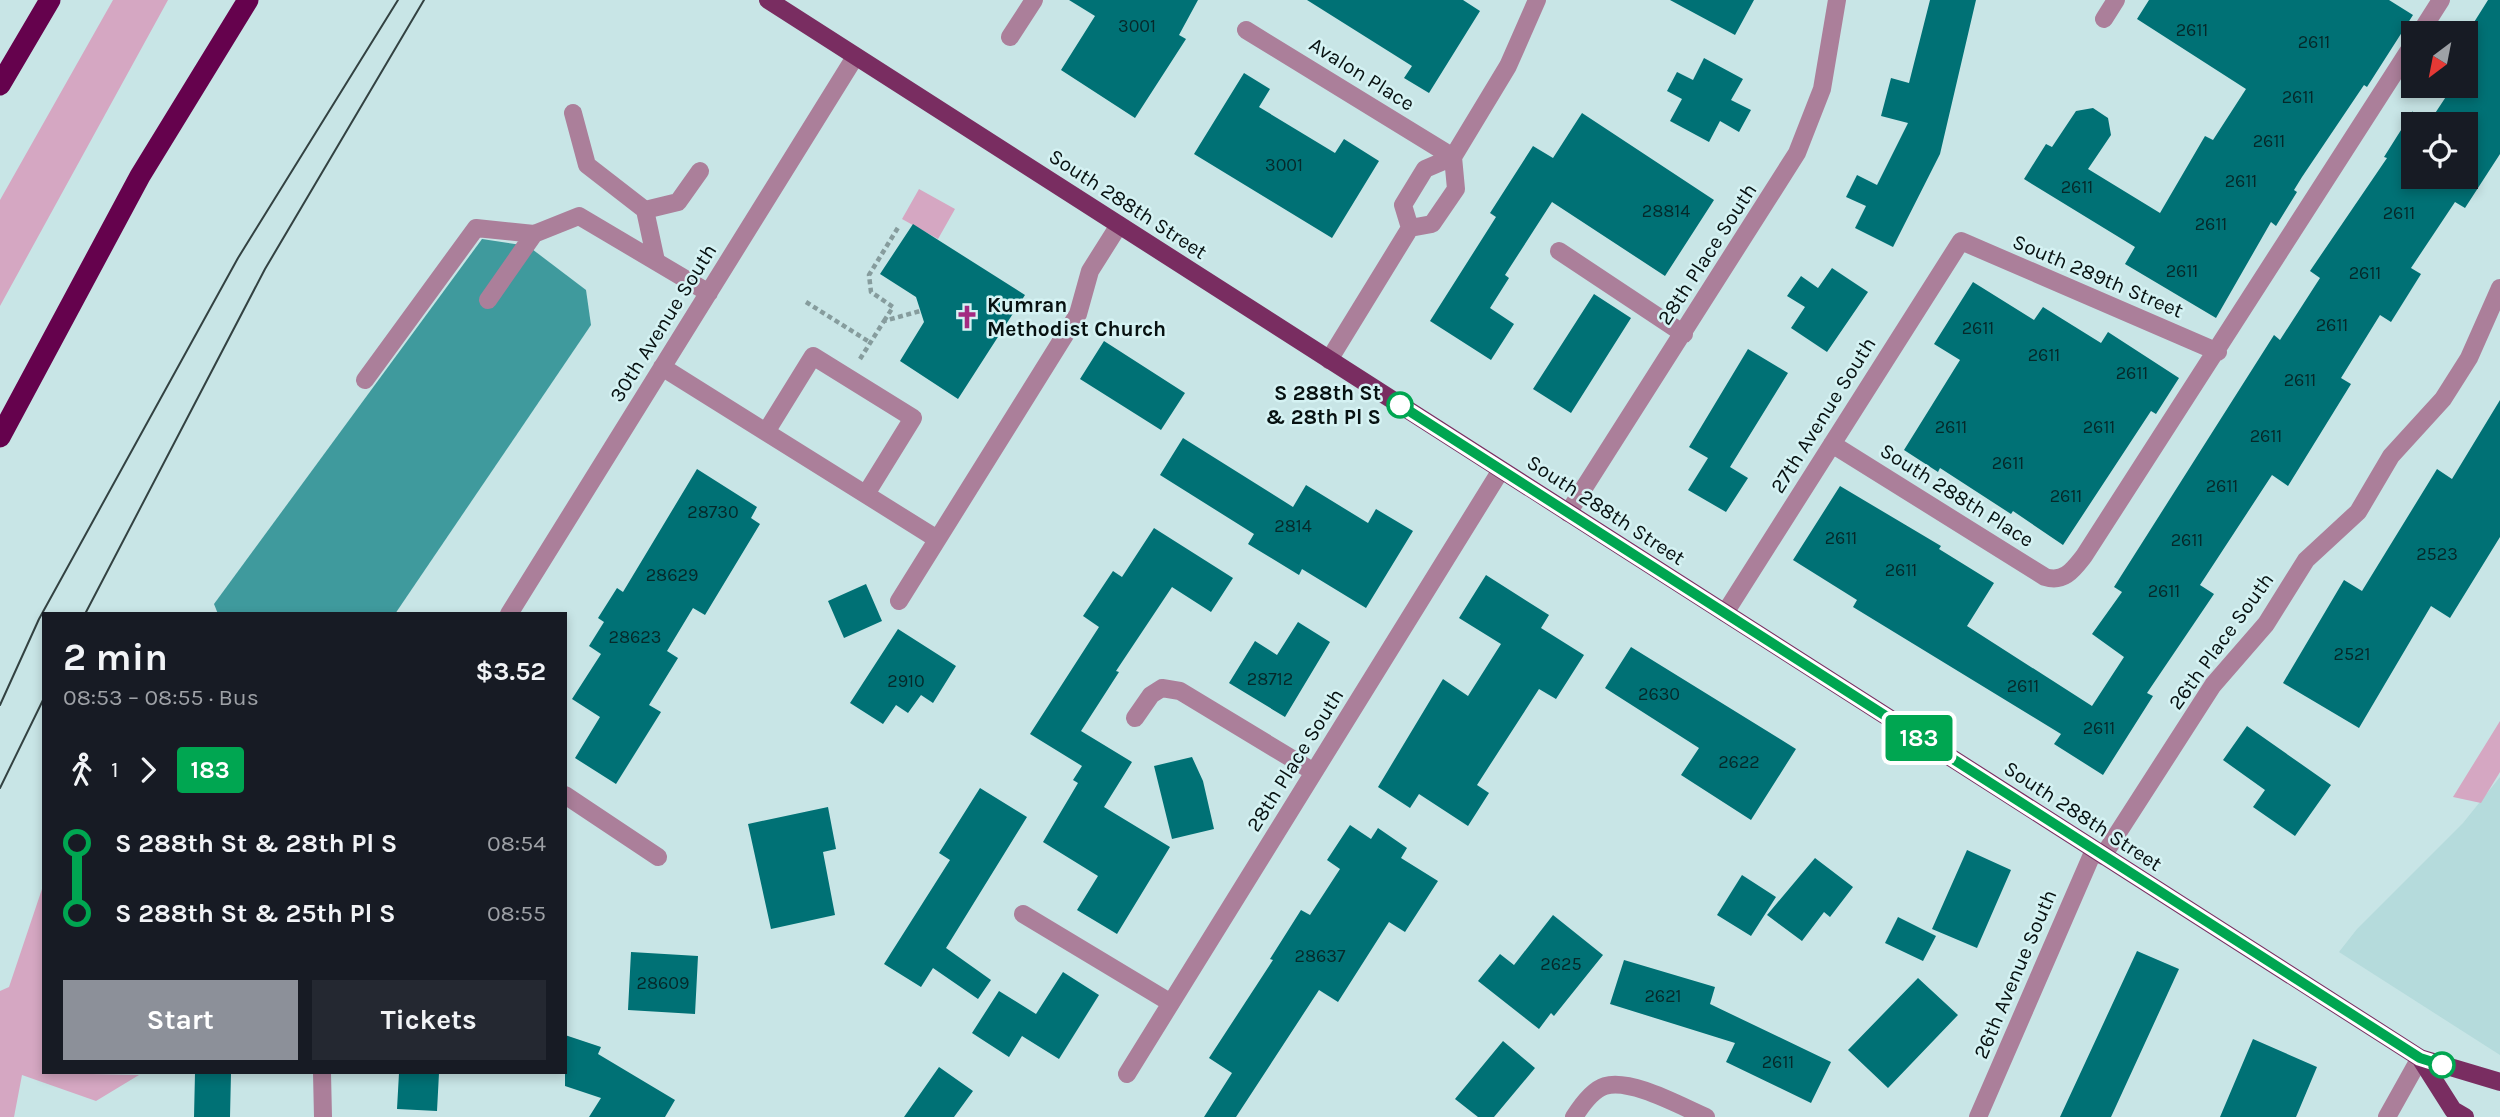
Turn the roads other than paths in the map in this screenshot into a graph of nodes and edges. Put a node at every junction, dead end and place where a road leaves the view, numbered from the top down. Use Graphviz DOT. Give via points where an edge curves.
graph roads {
  1 [pos="50,0"];
  2 [pos="247,0"];
  3 [pos="768,0"];
  4 [pos="1034,0"];
  5 [pos="1537,0"];
  6 [pos="1837,0"];
  7 [pos="2116,0"];
  8 [pos="2441,0"];
  9 [pos="2104,19"];
  10 [pos="2428,21"];
  11 [pos="1247,30"];
  12 [pos="1010,37"];
  13 [pos="855,57"];
  14 [pos="2401,63"];
  15 [pos="0,85"];
  16 [pos="572,113"];
  17 [pos="1453,157"];
  18 [pos="700,171"];
  19 [pos="645,210"];
  20 [pos="1119,225"];
  21 [pos="1410,228"];
  22 [pos="534,233"];
  23 [pos="1961,241"];
  24 [pos="1559,251"];
  25 [pos="656,261"];
  26 [pos="2500,288"];
  27 [pos="709,293"];
  28 [pos="488,300"];
  29 [pos="1684,334"];
  30 [pos="2218,352"];
  31 [pos="1329,360"];
  32 [pos="662,367"];
  33 [pos="365,380"];
  34 [pos="766,432"];
  35 [pos="0,437"];
  36 [pos="1832,444"];
  37 [pos="1501,470"];
  38 [pos="866,494"];
  39 [pos="1568,513"];
  40 [pos="937,539"];
  41 [pos="898,601"];
  42 [pos="510,612"];
  43 [pos="1725,613"];
  44 [pos="1135,718"];
  45 [pos="1314,772"];
  46 [pos="567,796"];
  47 [pos="2099,853"];
  48 [pos="659,857"];
  49 [pos="1023,914"];
  50 [pos="1171,1003"];
  51 [pos="2420,1058"];
  52 [pos="322,1074"];
  53 [pos="1127,1074"];
  54 [pos="2500,1082"];
  55 [pos="323,1117"];
  56 [pos="1574,1117"];
  57 [pos="1706,1117"];
  58 [pos="1978,1117"];
  59 [pos="2386,1117"];
  60 [pos="2465,1117"];
  1 -- 15 [label="highway"];
  2 -- 35 [label="highway" via="140,176"];
  3 -- 13 [label="main road, South 288th Street"];
  4 -- 12 [label="street"];
  5 -- 17 [label="street" via="1508,66"];
  6 -- 29 [label="street, 28th Place South" via="1822,89 1797,153"];
  7 -- 9 [label="street"];
  8 -- 10 [label="street"];
  11 -- 17 [label="street, Avalon Place"];
  13 -- 20 [label="main road, South 288th Street"];
  13 -- 27 [label="street, 30th Avenue South"];
  14 -- 30 [label="street"];
  16 -- 19 [label="street" via="587,165"];
  17 -- 21 [label="street" via="1425,169 1403,205"];
  17 -- 21 [label="street" via="1456,189 1432,224"];
  18 -- 19 [label="street" via="678,202"];
  19 -- 25 [label="street"];
  20 -- 31 [label="main road, South 288th Street"];
  20 -- 40 [label="street" via="1090,271 1078,314"];
  21 -- 31 [label="street"];
  22 -- 25 [label="street" via="579,216"];
  22 -- 28 [label="street"];
  22 -- 33 [label="street" via="476,228"];
  23 -- 30 [label="street, South 289th Street"];
  23 -- 36 [label="street, 27th Avenue South"];
  24 -- 29 [label="street"];
  25 -- 27 [label="street"];
  26 -- 47 [label="street, 26th Place South" via="2448,393 2391,456 2357,512 2306,560 2266,624 2213,685"];
  27 -- 32 [label="street, 30th Avenue South"];
  29 -- 39 [label="street, 28th Place South"];
  30 -- 36 [label="street, South 288th Place" via="2084,556 2060,578 2045,577"];
  31 -- 37 [label="main road, South 288th Street"];
  32 -- 34 [label="street"];
  32 -- 42 [label="street, 30th Avenue South"];
  34 -- 38 [label="street"];
  34 -- 38 [label="street" via="813,356 849,378 913,418"];
  36 -- 43 [label="street, 27th Avenue South"];
  37 -- 39 [label="main road, South 288th Street"];
  37 -- 45 [label="street, 28th Place South"];
  38 -- 40 [label="street"];
  39 -- 43 [label="main road, South 288th Street"];
  40 -- 41 [label="street"];
  43 -- 47 [label="main road, South 288th Street"];
  44 -- 45 [label="street" via="1162,688 1180,691"];
  45 -- 50 [label="street, 28th Place South"];
  46 -- 48 [label="street"];
  47 -- 51 [label="main road, South 288th Street"];
  47 -- 58 [label="street, 26th Avenue South"];
  49 -- 50 [label="street"];
  50 -- 53 [label="street, 28th Place South"];
  51 -- 54 [label="main road, South 288th Street"];
  51 -- 59 [label="street"];
  51 -- 60 [label="main road, South 288th Street" via="2453,1110"];
  52 -- 55 [label="street"];
  56 -- 57 [label="street" via="1604,1086 1624,1085"];
}
